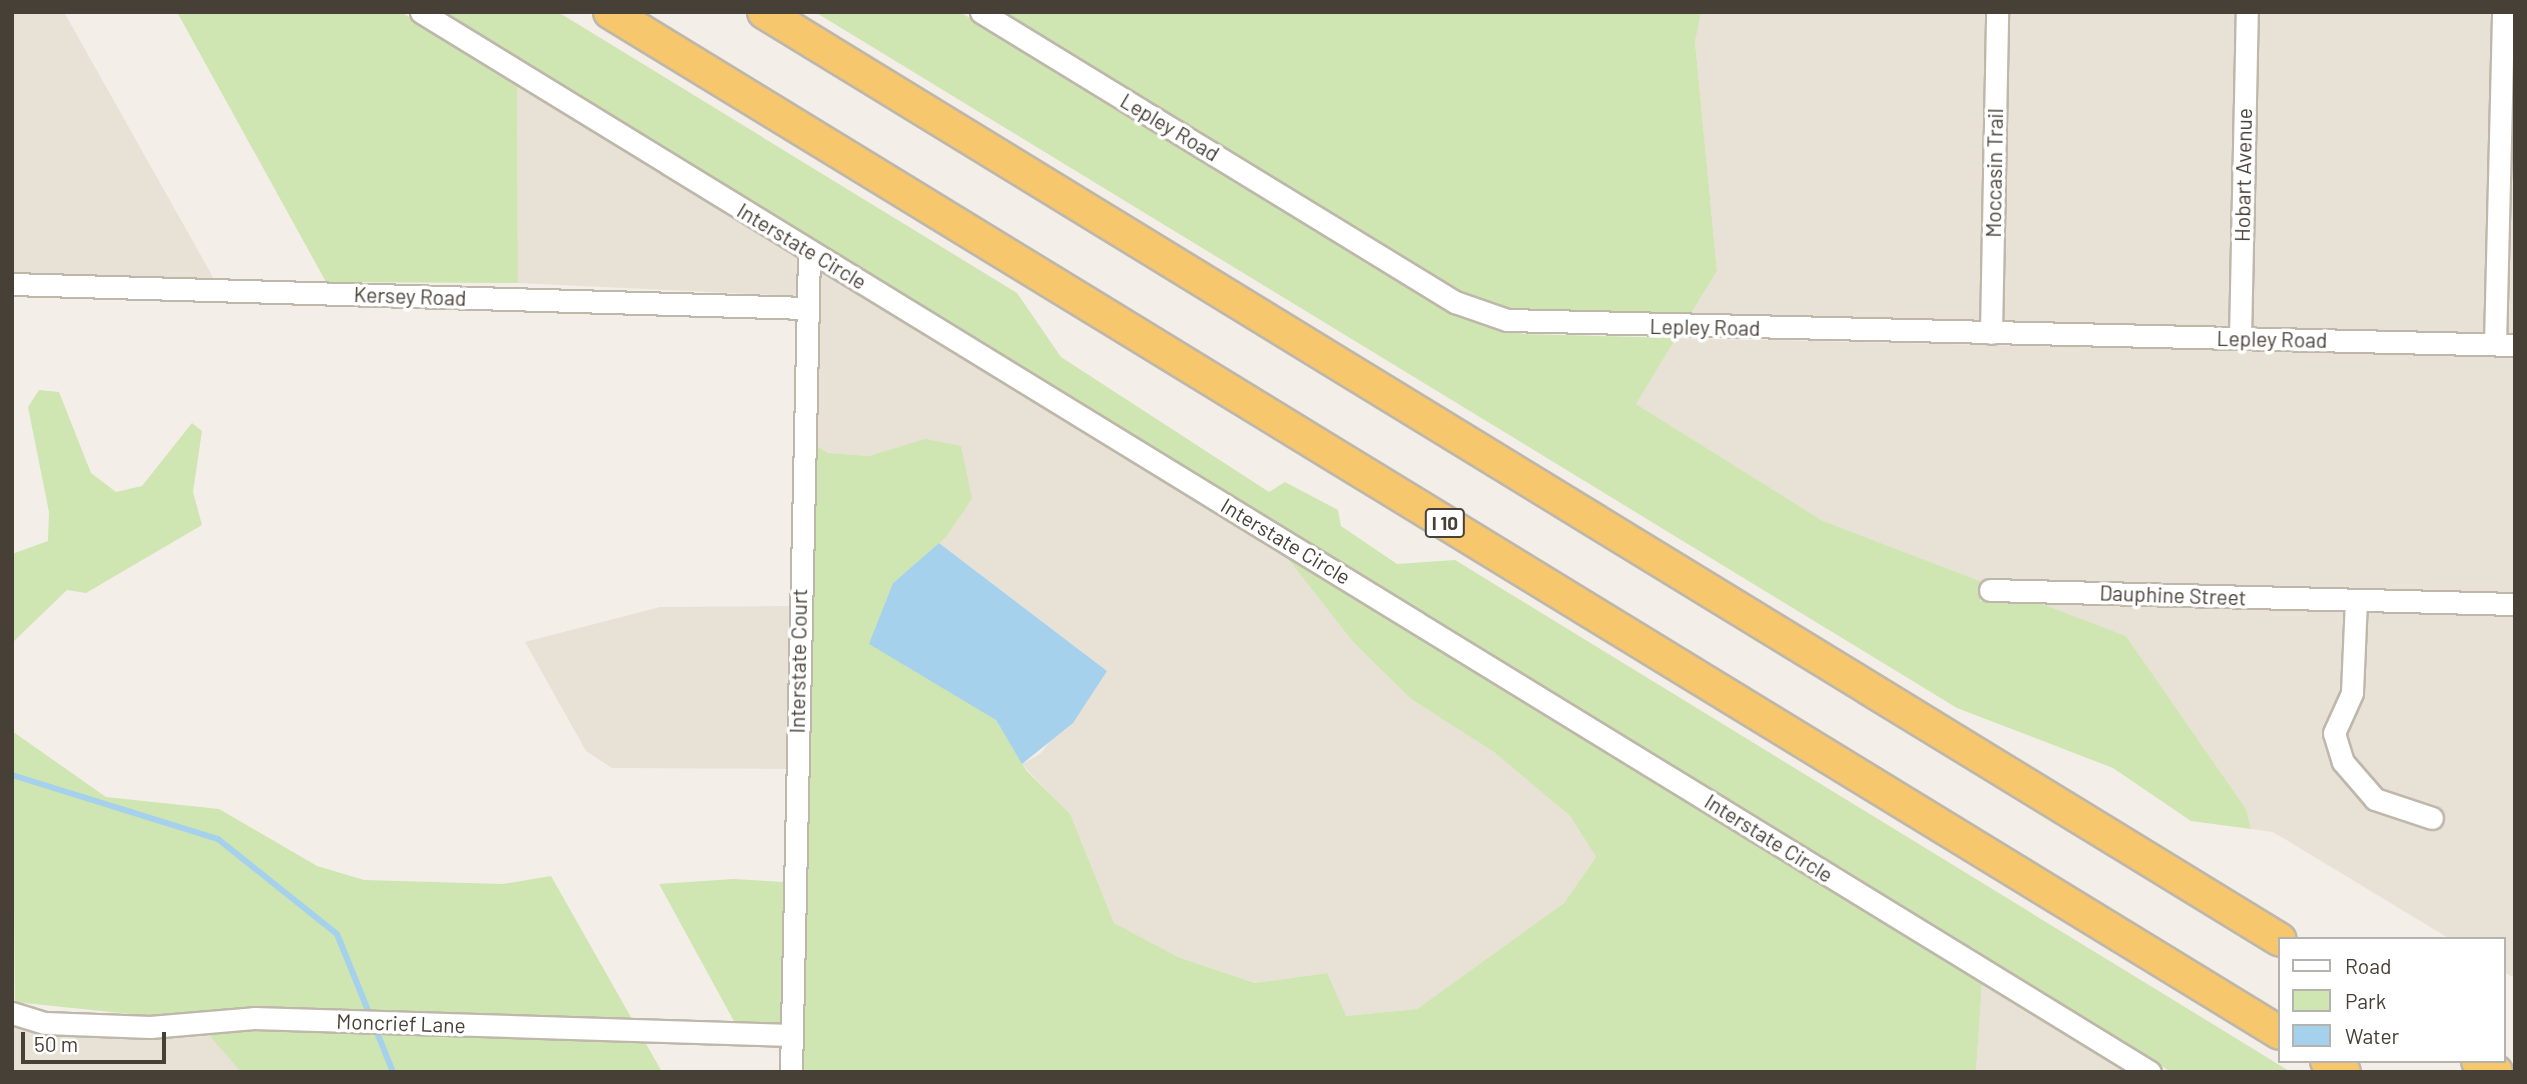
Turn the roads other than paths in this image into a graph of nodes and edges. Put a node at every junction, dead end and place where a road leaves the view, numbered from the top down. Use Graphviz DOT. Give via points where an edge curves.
graph roads {
  1 [pos="421,12"];
  2 [pos="610,12"];
  3 [pos="764,12"];
  4 [pos="981,12"];
  5 [pos="1997,12"];
  6 [pos="2248,12"];
  7 [pos="2503,12"];
  8 [pos="809,251"];
  9 [pos="12,284"];
  10 [pos="807,308"];
  11 [pos="1991,333"];
  12 [pos="2239,338"];
  13 [pos="2505,345"];
  14 [pos="1990,590"];
  15 [pos="2356,600"];
  16 [pos="2515,604"];
  17 [pos="2432,818"];
  18 [pos="2278,939"];
  19 [pos="12,1013"];
  20 [pos="2278,1032"];
  21 [pos="791,1035"];
  22 [pos="791,1072"];
  23 [pos="2150,1072"];
  1 -- 8 [label="street, Interstate Circle"];
  2 -- 20 [label="highway, I 10"];
  3 -- 18 [label="highway"];
  4 -- 11 [label="street, Lepley Road" via="1444,295 1489,316 1525,323"];
  5 -- 11 [label="street, Moccasin Trail"];
  6 -- 12 [label="street, Hobart Avenue"];
  7 -- 13 [label="street"];
  8 -- 10 [label="street, Interstate Court"];
  8 -- 23 [label="street, Interstate Circle"];
  9 -- 10 [label="street, Kersey Road"];
  10 -- 21 [label="street, Interstate Court"];
  11 -- 12 [label="street, Lepley Road"];
  12 -- 13 [label="street, Lepley Road"];
  14 -- 15 [label="street, Dauphine Street"];
  15 -- 16 [label="street, Dauphine Street"];
  15 -- 17 [label="street" via="2352,693 2334,733 2359,785 2375,799"];
  19 -- 21 [label="street, Moncrief Lane" via="45,1023 149,1027 254,1018"];
  21 -- 22 [label="street, Interstate Court"];
}
